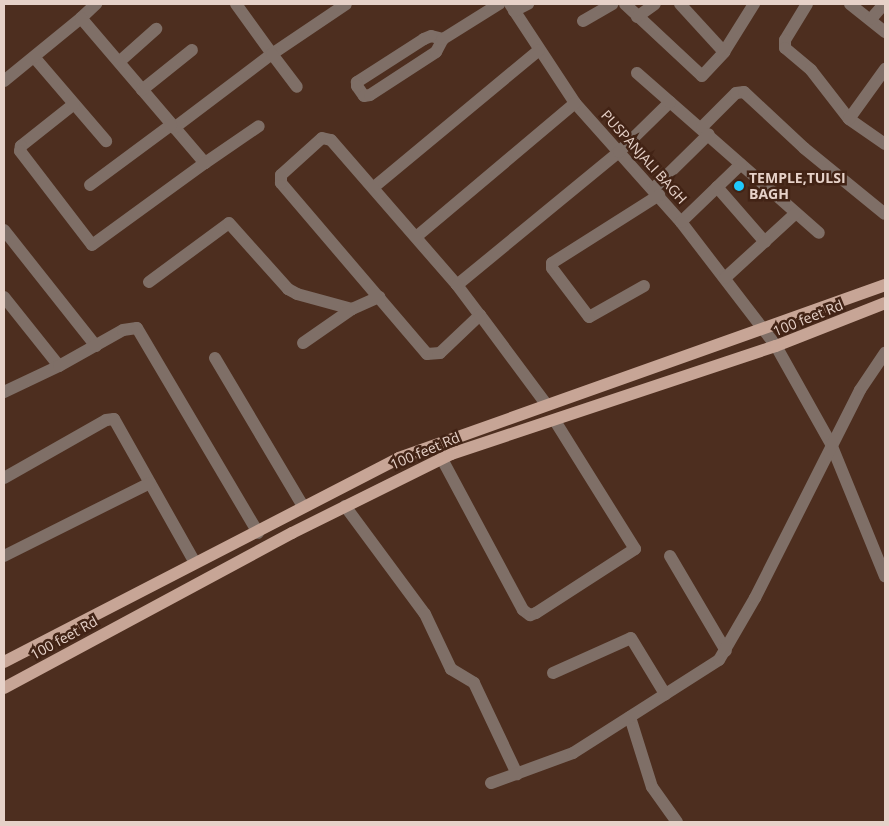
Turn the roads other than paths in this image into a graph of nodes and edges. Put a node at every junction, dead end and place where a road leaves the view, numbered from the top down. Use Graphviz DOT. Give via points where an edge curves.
graph roads {
  1 [pos="96,4"];
  2 [pos="236,4"];
  3 [pos="346,4"];
  4 [pos="499,4"];
  5 [pos="528,4"];
  6 [pos="613,4"];
  7 [pos="625,4"];
  8 [pos="655,4"];
  9 [pos="680,4"];
  10 [pos="754,4"];
  11 [pos="807,4"];
  12 [pos="850,4"];
  13 [pos="884,4"];
  14 [pos="512,7"];
  15 [pos="637,17"];
  16 [pos="81,18"];
  17 [pos="871,19"];
  18 [pos="583,21"];
  19 [pos="156,29"];
  20 [pos="885,32"];
  21 [pos="443,39"];
  22 [pos="192,50"];
  23 [pos="539,50"];
  24 [pos="724,52"];
  25 [pos="272,54"];
  26 [pos="34,57"];
  27 [pos="118,62"];
  28 [pos="885,70"];
  29 [pos="637,74"];
  30 [pos="4,81"];
  31 [pos="297,87"];
  32 [pos="142,90"];
  33 [pos="670,102"];
  34 [pos="575,103"];
  35 [pos="74,104"];
  36 [pos="849,119"];
  37 [pos="172,126"];
  38 [pos="260,126"];
  39 [pos="705,130"];
  40 [pos="106,142"];
  41 [pos="885,144"];
  42 [pos="619,152"];
  43 [pos="205,163"];
  44 [pos="741,164"];
  45 [pos="90,185"];
  46 [pos="374,187"];
  47 [pos="716,188"];
  48 [pos="656,192"];
  49 [pos="796,213"];
  50 [pos="885,214"];
  51 [pos="682,222"];
  52 [pos="4,230"];
  53 [pos="819,234"];
  54 [pos="416,237"];
  55 [pos="765,242"];
  56 [pos="725,278"];
  57 [pos="149,282"];
  58 [pos="457,285"];
  59 [pos="885,285"];
  60 [pos="644,286"];
  61 [pos="4,297"];
  62 [pos="379,297"];
  63 [pos="885,303"];
  64 [pos="352,309"];
  65 [pos="480,315"];
  66 [pos="762,327"];
  67 [pos="303,342"];
  68 [pos="96,346"];
  69 [pos="776,346"];
  70 [pos="885,353"];
  71 [pos="215,358"];
  72 [pos="59,366"];
  73 [pos="4,392"];
  74 [pos="546,404"];
  75 [pos="555,421"];
  76 [pos="440,442"];
  77 [pos="831,444"];
  78 [pos="443,458"];
  79 [pos="4,478"];
  80 [pos="150,483"];
  81 [pos="304,506"];
  82 [pos="345,506"];
  83 [pos="258,533"];
  84 [pos="4,556"];
  85 [pos="670,556"];
  86 [pos="195,563"];
  87 [pos="885,576"];
  88 [pos="726,651"];
  89 [pos="4,662"];
  90 [pos="553,673"];
  91 [pos="4,688"];
  92 [pos="666,694"];
  93 [pos="630,717"];
  94 [pos="517,774"];
  95 [pos="491,783"];
  96 [pos="677,822"];
  1 -- 16 [label="street"];
  2 -- 25 [label="street"];
  3 -- 25 [label="street"];
  4 -- 21 [label="street"];
  5 -- 14 [label="street"];
  6 -- 18 [label="street"];
  7 -- 15 [label="street"];
  8 -- 15 [label="street"];
  9 -- 24 [label="street"];
  10 -- 24 [label="street"];
  11 -- 36 [label="street" via="785,40 785,48 811,70"];
  12 -- 17 [label="street"];
  13 -- 17 [label="street"];
  14 -- 23 [label="street, PUSPANJALI BAGH"];
  15 -- 24 [label="street" via="700,76 706,74"];
  16 -- 26 [label="street"];
  16 -- 27 [label="street"];
  17 -- 20 [label="street"];
  19 -- 27 [label="street"];
  21 -- 21 [label="street" via="436,52 370,96 364,96 357,86 357,82 424,39 431,36"];
  22 -- 32 [label="street"];
  23 -- 34 [label="street, PUSPANJALI BAGH"];
  23 -- 46 [label="street"];
  25 -- 31 [label="street"];
  25 -- 37 [label="street"];
  26 -- 30 [label="street"];
  26 -- 35 [label="street"];
  27 -- 32 [label="street"];
  28 -- 36 [label="street"];
  29 -- 33 [label="street"];
  32 -- 37 [label="street"];
  33 -- 39 [label="street"];
  33 -- 42 [label="street"];
  34 -- 42 [label="street, PUSPANJALI BAGH"];
  34 -- 54 [label="street"];
  35 -- 40 [label="street"];
  35 -- 43 [label="street" via="21,146 20,151 92,245"];
  36 -- 41 [label="street"];
  37 -- 43 [label="street"];
  37 -- 45 [label="street"];
  38 -- 43 [label="street"];
  39 -- 44 [label="street"];
  39 -- 48 [label="street"];
  39 -- 50 [label="street" via="736,93 744,92 804,148"];
  42 -- 48 [label="street, PUSPANJALI BAGH"];
  42 -- 58 [label="street"];
  44 -- 47 [label="street"];
  44 -- 49 [label="street"];
  46 -- 54 [label="street"];
  46 -- 62 [label="street" via="325,137 279,178"];
  47 -- 51 [label="street"];
  47 -- 55 [label="street"];
  48 -- 51 [label="street, PUSPANJALI BAGH"];
  48 -- 60 [label="street" via="552,263 552,268 589,317"];
  49 -- 53 [label="street"];
  49 -- 55 [label="street"];
  51 -- 56 [label="street, PUSPANJALI BAGH"];
  52 -- 68 [label="street"];
  54 -- 58 [label="street"];
  55 -- 56 [label="street"];
  56 -- 66 [label="street, PUSPANJALI BAGH"];
  57 -- 64 [label="street" via="230,222 288,290"];
  58 -- 65 [label="street"];
  59 -- 66 [label="main road"];
  61 -- 72 [label="street"];
  62 -- 64 [label="street"];
  62 -- 65 [label="street" via="431,356 440,353"];
  63 -- 69 [label="main road, 100 feet Rd"];
  64 -- 67 [label="street"];
  65 -- 74 [label="street"];
  66 -- 69 [label="street, PUSPANJALI BAGH"];
  66 -- 74 [label="main road"];
  68 -- 72 [label="street"];
  68 -- 83 [label="street" via="130,327 137,328 144,335"];
  69 -- 75 [label="main road, 100 feet Rd"];
  69 -- 77 [label="street, PUSPANJALI BAGH"];
  70 -- 77 [label="street" via="860,390"];
  71 -- 81 [label="street"];
  72 -- 73 [label="street"];
  74 -- 76 [label="main road"];
  75 -- 78 [label="main road, 100 feet Rd"];
  75 -- 78 [label="street" via="635,549 530,615 523,610"];
  76 -- 78 [label="main road"];
  76 -- 81 [label="main road" via="399,458"];
  77 -- 87 [label="street, PUSPANJALI BAGH"];
  77 -- 88 [label="street"];
  78 -- 82 [label="main road, 100 feet Rd"];
  79 -- 80 [label="street" via="111,418 117,422"];
  80 -- 84 [label="street"];
  80 -- 86 [label="street"];
  81 -- 83 [label="main road"];
  82 -- 91 [label="main road, 100 feet Rd"];
  82 -- 94 [label="street" via="425,614 451,668 471,678"];
  83 -- 86 [label="main road"];
  85 -- 88 [label="street"];
  86 -- 89 [label="main road"];
  88 -- 92 [label="street" via="712,665"];
  90 -- 92 [label="street" via="630,638"];
  92 -- 93 [label="street"];
  93 -- 94 [label="street" via="565,757"];
  93 -- 96 [label="street" via="652,787"];
  94 -- 95 [label="street"];
}
